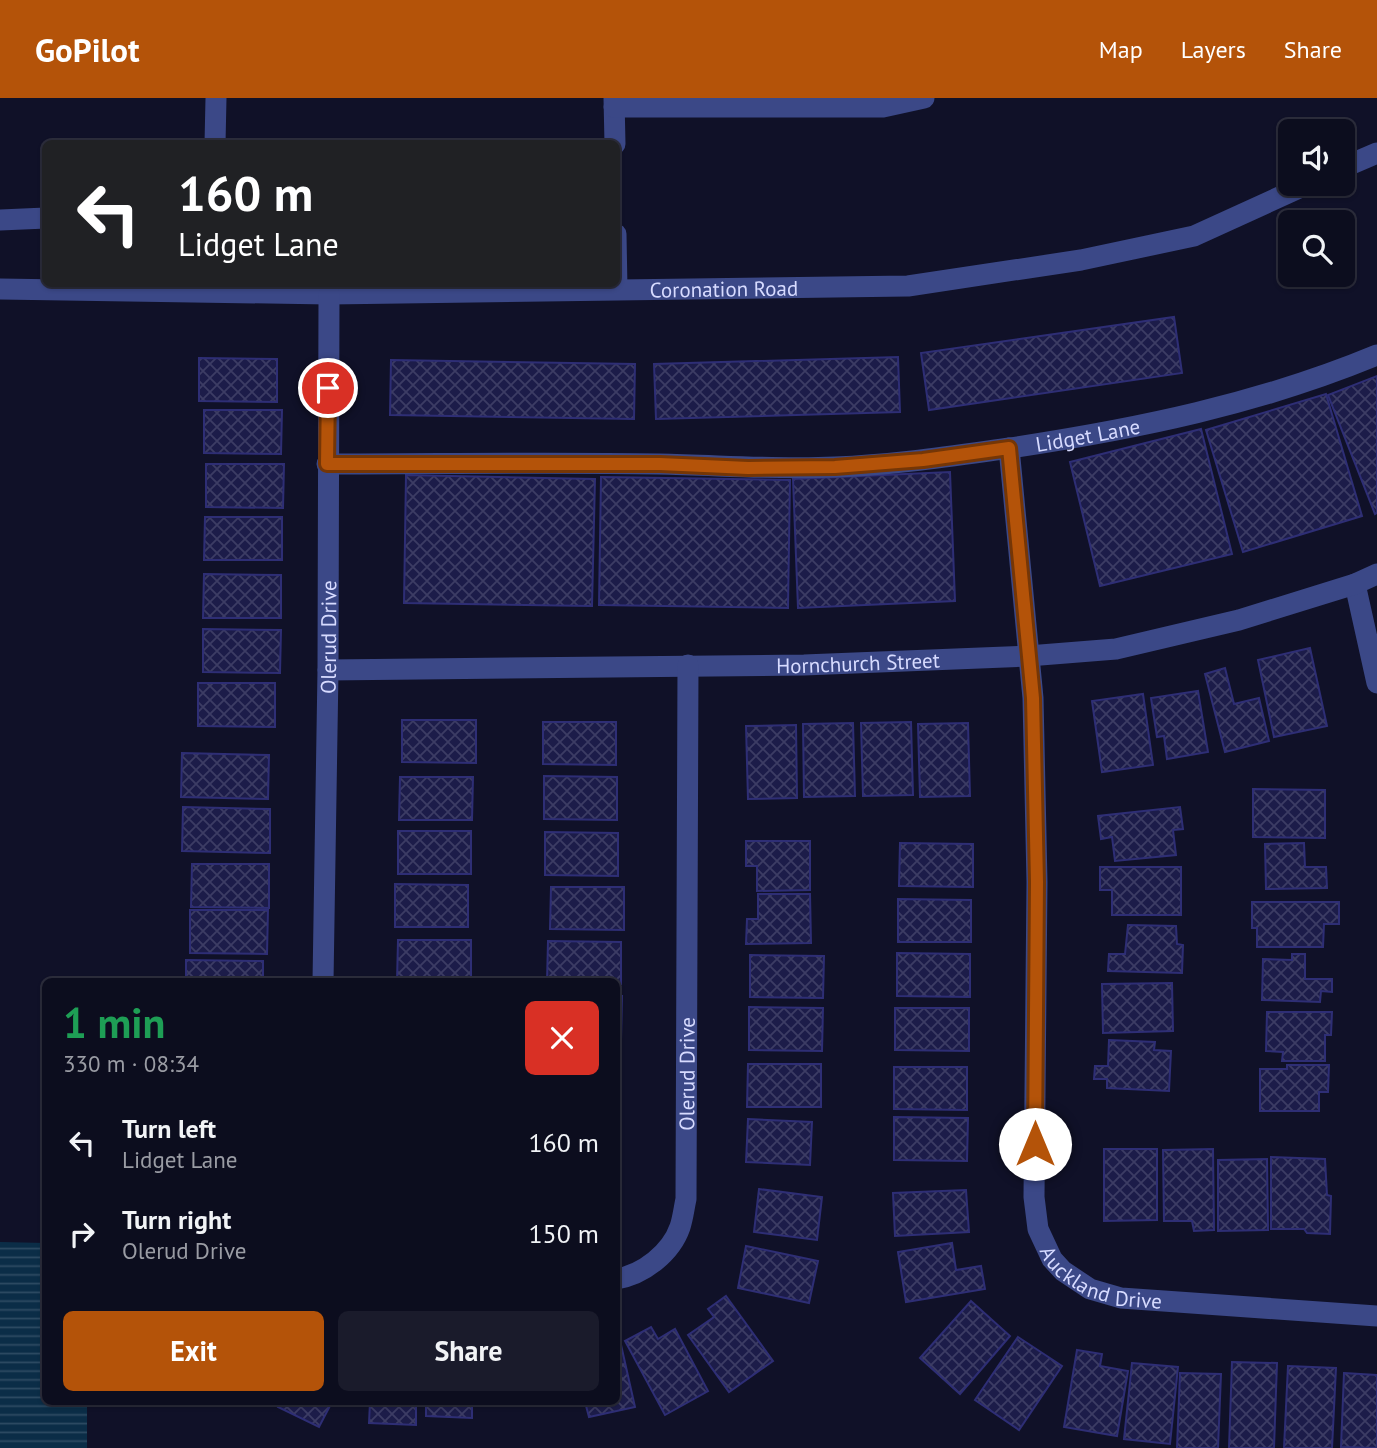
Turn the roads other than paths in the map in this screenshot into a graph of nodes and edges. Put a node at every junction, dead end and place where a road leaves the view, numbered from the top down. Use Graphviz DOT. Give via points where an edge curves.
graph roads {
  1 [pos="216,98"];
  2 [pos="924,98"];
  3 [pos="614,103"];
  4 [pos="215,140"];
  5 [pos="615,140"];
  6 [pos="1377,153"];
  7 [pos="1355,162"];
  8 [pos="1282,196"];
  9 [pos="42,218"];
  10 [pos="0,219"];
  11 [pos="0,289"];
  12 [pos="617,289"];
  13 [pos="329,294"];
  14 [pos="1377,355"];
  15 [pos="1009,448"];
  16 [pos="327,464"];
  17 [pos="1377,574"];
  18 [pos="1354,584"];
  19 [pos="1028,656"];
  20 [pos="688,665"];
  21 [pos="328,670"];
  22 [pos="1377,683"];
  23 [pos="323,978"];
  24 [pos="620,1278"];
  25 [pos="1377,1316"];
  1 -- 4 [label="street"];
  2 -- 3 [label="street" via="883,107"];
  3 -- 5 [label="street"];
  6 -- 7 [label="street"];
  8 -- 12 [label="street, Coronation Road" via="1194,236 1067,262 908,286"];
  9 -- 10 [label="street"];
  11 -- 13 [label="street, Coronation Road"];
  12 -- 13 [label="street, Coronation Road"];
  13 -- 16 [label="street, Olerud Drive"];
  14 -- 15 [label="street, Lidget Lane" via="1269,394 1184,417"];
  15 -- 16 [label="street, Lidget Lane" via="835,467"];
  15 -- 19 [label="street, Auckland Drive"];
  16 -- 21 [label="street, Olerud Drive"];
  17 -- 18 [label="street, Hornchurch Street"];
  18 -- 19 [label="street, Hornchurch Street" via="1239,620 1116,649"];
  18 -- 22 [label="street"];
  19 -- 20 [label="street, Hornchurch Street" via="804,666"];
  19 -- 25 [label="street, Auckland Drive" via="1037,882 1034,1197 1038,1229 1052,1259 1090,1289 1121,1298"];
  20 -- 21 [label="street, Hornchurch Street"];
  20 -- 24 [label="street, Olerud Drive" via="686,1199 675,1238 657,1260"];
  21 -- 23 [label="street, Olerud Drive"];
}
